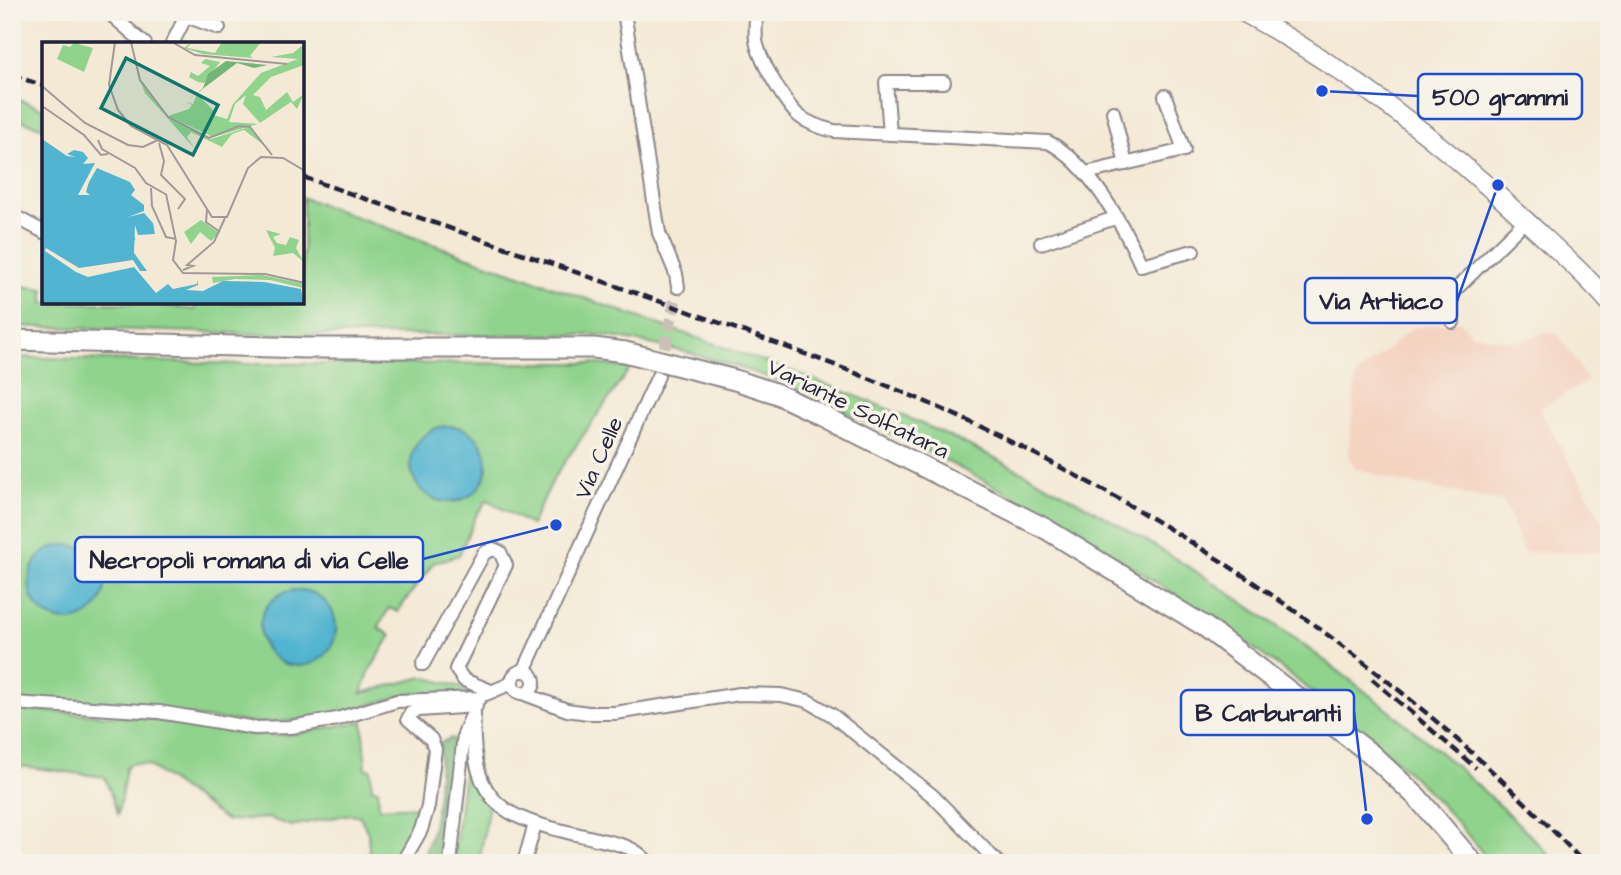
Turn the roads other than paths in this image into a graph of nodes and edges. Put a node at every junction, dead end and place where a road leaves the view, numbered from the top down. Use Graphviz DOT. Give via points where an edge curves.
graph roads {
  1 [pos="108,12"];
  2 [pos="624,12"];
  3 [pos="756,12"];
  4 [pos="1243,12"];
  5 [pos="181,14"];
  6 [pos="219,28"];
  7 [pos="143,42"];
  8 [pos="173,42"];
  9 [pos="944,82"];
  10 [pos="1165,96"];
  11 [pos="1113,112"];
  12 [pos="890,134"];
  13 [pos="1126,164"];
  14 [pos="1086,173"];
  15 [pos="12,215"];
  16 [pos="1115,218"];
  17 [pos="1526,220"];
  18 [pos="42,231"];
  19 [pos="1041,243"];
  20 [pos="1193,251"];
  21 [pos="678,286"];
  22 [pos="1609,302"];
  23 [pos="1453,322"];
  24 [pos="12,340"];
  25 [pos="658,376"];
  26 [pos="423,664"];
  27 [pos="524,671"];
  28 [pos="512,683"];
  29 [pos="522,693"];
  30 [pos="480,702"];
  31 [pos="12,703"];
  32 [pos="535,824"];
  33 [pos="402,863"];
  34 [pos="450,863"];
  35 [pos="524,863"];
  36 [pos="648,863"];
  37 [pos="998,863"];
  38 [pos="1473,863"];
  1 -- 7 [label="street"];
  2 -- 21 [label="street" via="659,233"];
  3 -- 12 [label="street" via="760,52 798,115 834,131"];
  4 -- 17 [label="main road" via="1374,96"];
  5 -- 6 [label="street"];
  5 -- 8 [label="street"];
  9 -- 12 [label="street" via="886,82"];
  10 -- 13 [label="street" via="1184,150"];
  11 -- 13 [label="street"];
  12 -- 14 [label="street" via="1048,142"];
  13 -- 14 [label="street"];
  14 -- 16 [label="street"];
  15 -- 18 [label="street"];
  16 -- 19 [label="street"];
  16 -- 20 [label="street" via="1140,265"];
  17 -- 22 [label="main road"];
  17 -- 23 [label="street" via="1451,293"];
  24 -- 38 [label="main road, Variante Solfatara, bridge" via="306,348 594,348 736,380 806,408 1046,529 1204,626 1371,754 1417,797"];
  25 -- 27 [label="street, Via Celle"];
  26 -- 30 [label="street" via="484,553 500,552 506,565 456,669"];
  27 -- 28 [label="street, Via Celle" via="514,675"];
  27 -- 29 [label="street, Via Celle" via="531,674 534,684"];
  28 -- 29 [label="street"];
  28 -- 30 [label="street"];
  29 -- 37 [label="street" via="587,713 740,694 808,701 933,796"];
  30 -- 31 [label="street" via="397,701 337,719 254,728 159,712"];
  30 -- 32 [label="street" via="477,756 486,792 497,804"];
  30 -- 33 [label="street" via="419,710 408,719 431,739 435,749 425,818"];
  30 -- 34 [label="street" via="464,734"];
  32 -- 35 [label="street"];
  32 -- 36 [label="street" via="630,847"];
}
